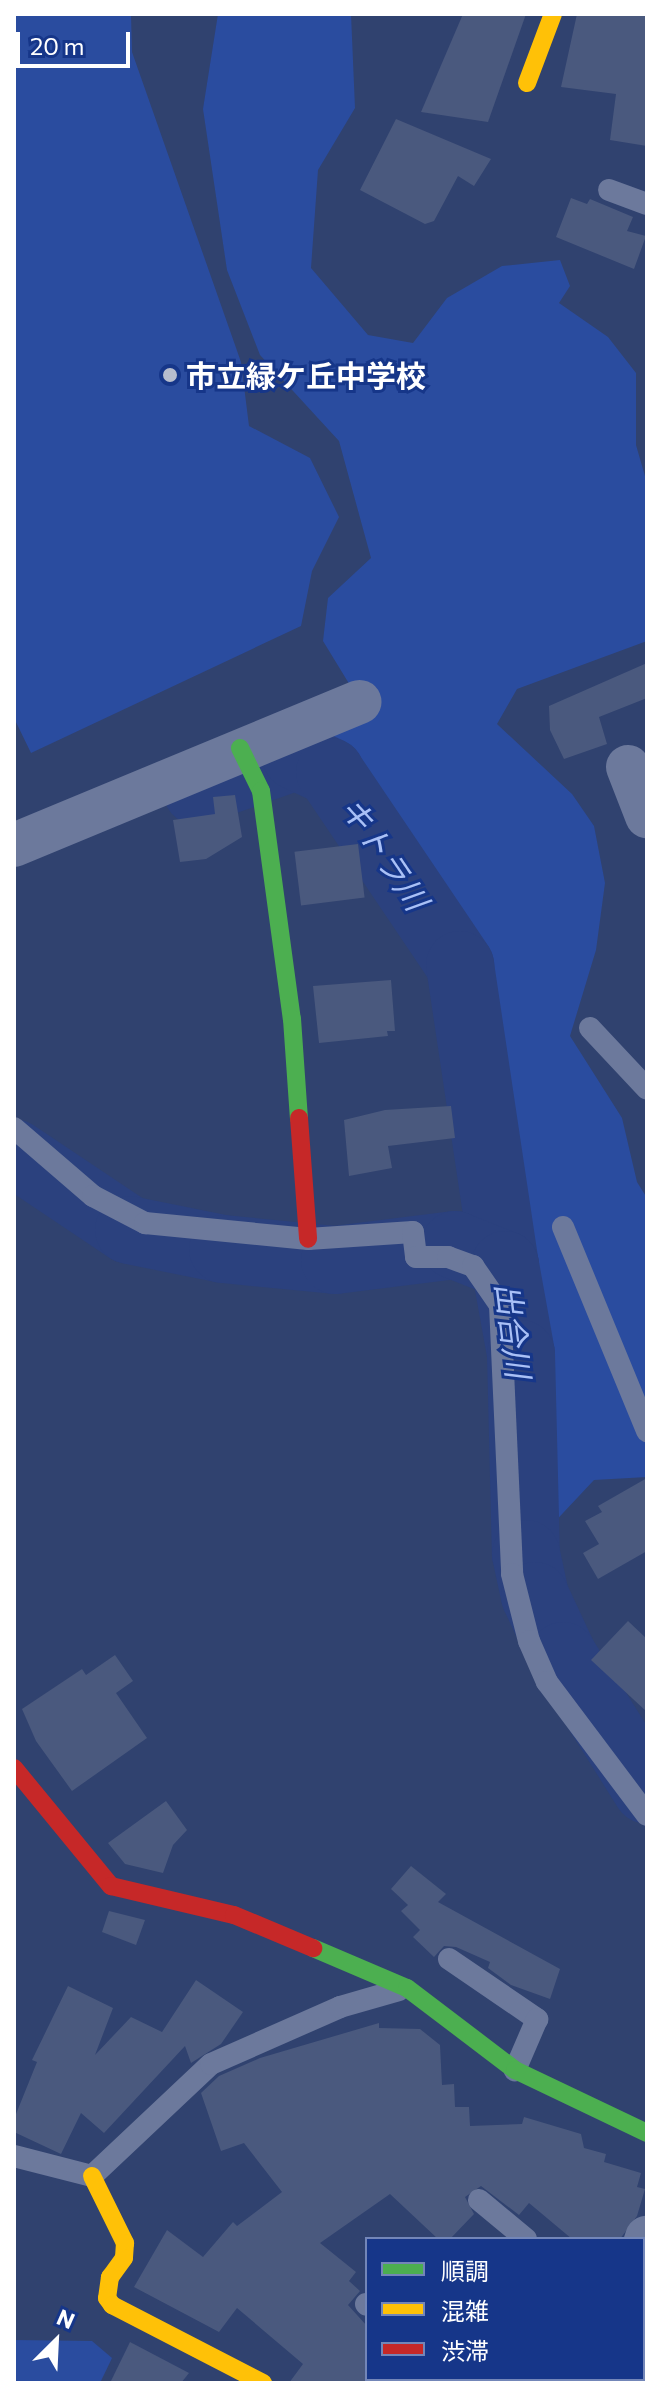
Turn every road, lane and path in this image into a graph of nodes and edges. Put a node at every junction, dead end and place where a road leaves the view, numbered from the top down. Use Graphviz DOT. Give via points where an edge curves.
graph roads {
  1 [pos="553,14"];
  2 [pos="527,83"];
  3 [pos="609,190"];
  4 [pos="647,204"];
  5 [pos="360,702"];
  6 [pos="240,748"];
  7 [pos="628,767"];
  8 [pos="647,816"];
  9 [pos="14,845"];
  10 [pos="590,1028"];
  11 [pos="647,1089"];
  12 [pos="14,1128"];
  13 [pos="563,1227"];
  14 [pos="308,1239"];
  15 [pos="647,1431"];
  16 [pos="14,1768"];
  17 [pos="647,1815"];
  18 [pos="449,1959"];
  19 [pos="407,1988"];
  20 [pos="515,2070"];
  21 [pos="647,2133"];
  22 [pos="14,2156"];
  23 [pos="92,2176"];
  24 [pos="479,2200"];
  25 [pos="524,2237"];
  26 [pos="263,2383"];
  1 -- 2 [label="street"];
  3 -- 4 [label="lane"];
  5 -- 6 [label="street"];
  6 -- 9 [label="street"];
  6 -- 14 [label="street" via="263,806 292,1019"];
  7 -- 8 [label="street"];
  10 -- 11 [label="lane"];
  12 -- 14 [label="lane" via="93,1196 145,1223"];
  13 -- 15 [label="lane"];
  14 -- 17 [label="lane" via="413,1232 416,1257 448,1257 473,1266 500,1305 511,1561 529,1641 547,1682"];
  16 -- 19 [label="street" via="111,1886 234,1915"];
  18 -- 20 [label="lane" via="537,2019"];
  19 -- 20 [label="street"];
  19 -- 23 [label="lane" via="340,2007 211,2064"];
  20 -- 21 [label="street"];
  22 -- 23 [label="lane"];
  23 -- 26 [label="street" via="125,2243 124,2258 110,2277 107,2298 112,2305"];
  24 -- 25 [label="lane"];
}
